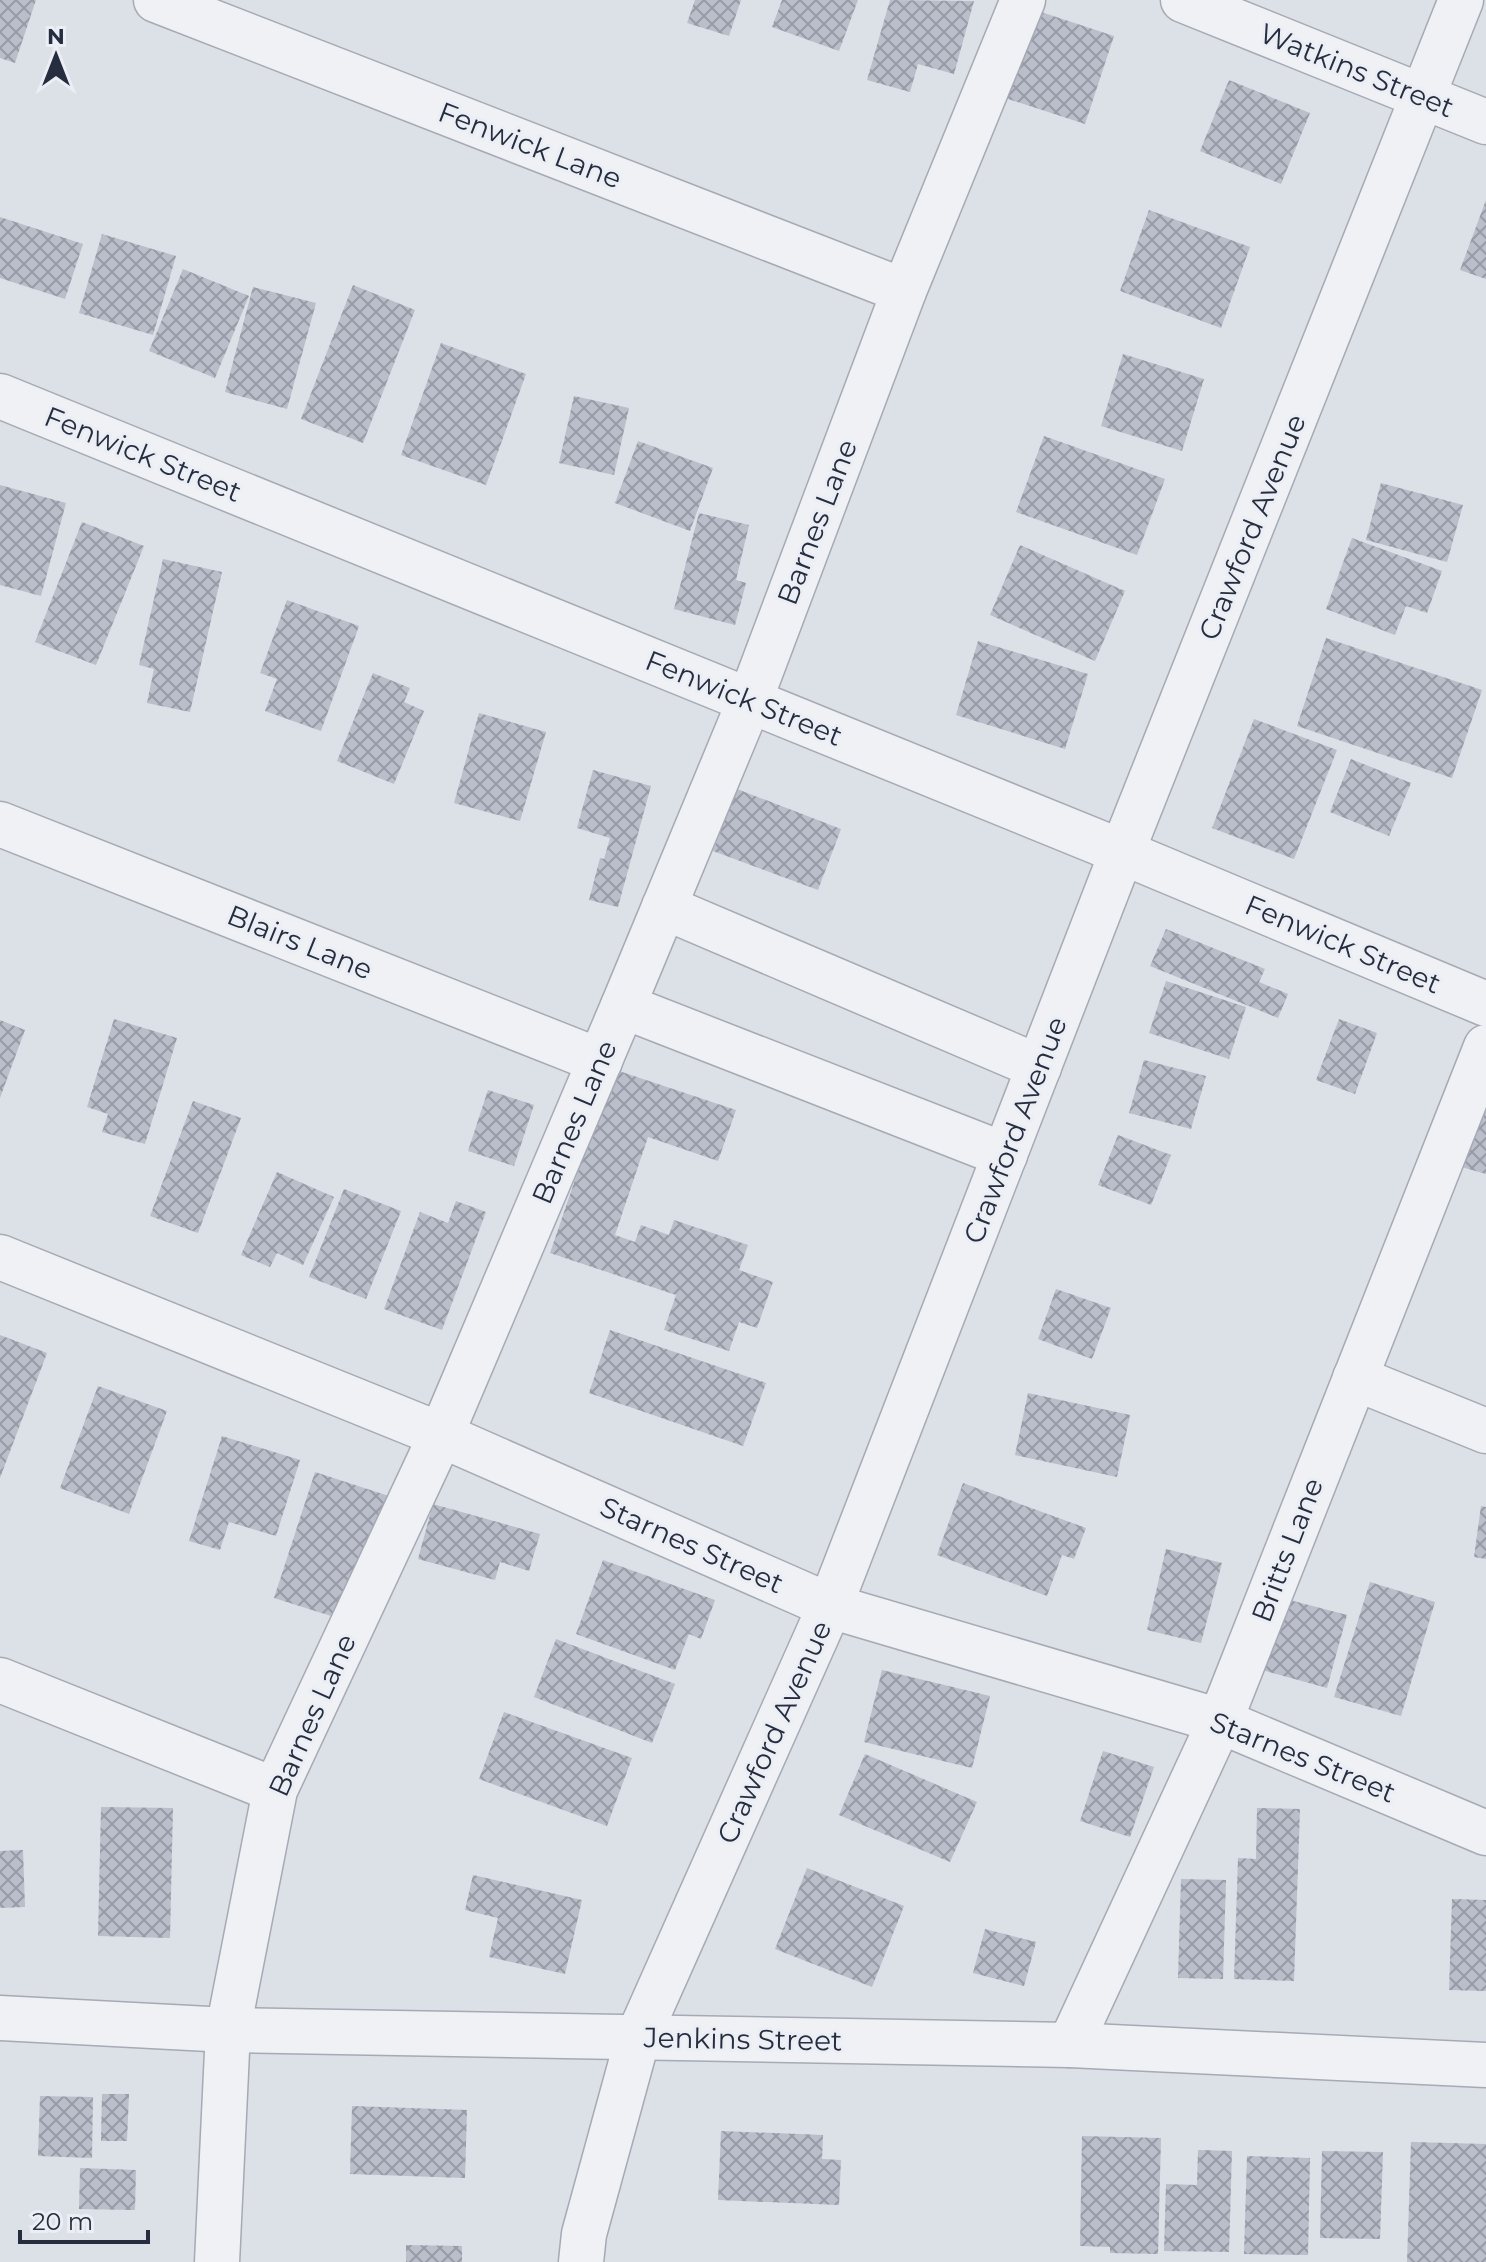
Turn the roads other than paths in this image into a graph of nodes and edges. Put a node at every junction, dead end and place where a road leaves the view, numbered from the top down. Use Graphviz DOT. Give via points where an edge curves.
graph roads {
  1 [pos="156,0"];
  2 [pos="1023,0"];
  3 [pos="1183,0"];
  4 [pos="1461,0"];
  5 [pos="1423,96"];
  6 [pos="1486,122"];
  7 [pos="904,291"];
  8 [pos="0,396"];
  9 [pos="750,700"];
  10 [pos="0,824"];
  11 [pos="1122,852"];
  12 [pos="664,907"];
  13 [pos="1486,1004"];
  14 [pos="623,1006"];
  15 [pos="1486,1047"];
  16 [pos="600,1061"];
  17 [pos="1039,1067"];
  18 [pos="1005,1155"];
  19 [pos="0,1257"];
  20 [pos="1355,1378"];
  21 [pos="1486,1431"];
  22 [pos="441,1435"];
  23 [pos="830,1606"];
  24 [pos="0,1680"];
  25 [pos="1220,1721"];
  26 [pos="275,1790"];
  27 [pos="1486,1833"];
  28 [pos="0,2018"];
  29 [pos="228,2030"];
  30 [pos="638,2037"];
  31 [pos="1070,2045"];
  32 [pos="1486,2065"];
  33 [pos="217,2262"];
  34 [pos="581,2262"];
  1 -- 7 [label="street, Fenwick Lane"];
  2 -- 7 [label="street, Barnes Lane"];
  3 -- 5 [label="street, Watkins Street"];
  4 -- 5 [label="street, Crawford Avenue"];
  5 -- 6 [label="street, Watkins Street"];
  5 -- 11 [label="street, Crawford Avenue"];
  7 -- 9 [label="street, Barnes Lane"];
  8 -- 9 [label="street, Fenwick Street"];
  9 -- 11 [label="street, Fenwick Street"];
  9 -- 12 [label="street, Barnes Lane"];
  10 -- 16 [label="street, Blairs Lane"];
  11 -- 13 [label="street, Fenwick Street"];
  11 -- 17 [label="street, Crawford Avenue"];
  12 -- 14 [label="street, Barnes Lane"];
  12 -- 17 [label="street"];
  14 -- 16 [label="street, Barnes Lane"];
  14 -- 18 [label="street"];
  15 -- 20 [label="street, Britts Lane"];
  16 -- 22 [label="street, Barnes Lane"];
  17 -- 18 [label="street, Crawford Avenue"];
  18 -- 23 [label="street, Crawford Avenue"];
  19 -- 22 [label="street, Starnes Street"];
  20 -- 21 [label="street"];
  20 -- 25 [label="street, Britts Lane"];
  22 -- 23 [label="street, Starnes Street"];
  22 -- 26 [label="street, Barnes Lane"];
  23 -- 25 [label="street, Starnes Street"];
  23 -- 30 [label="street, Crawford Avenue"];
  24 -- 26 [label="street"];
  25 -- 27 [label="street, Starnes Street"];
  25 -- 31 [label="street, Britts Lane"];
  26 -- 29 [label="street, Barnes Lane"];
  28 -- 29 [label="street, Jenkins Street"];
  29 -- 30 [label="street, Jenkins Street"];
  29 -- 33 [label="street, Barnes Lane"];
  30 -- 31 [label="street, Jenkins Street"];
  30 -- 34 [label="street, Crawford Avenue"];
  31 -- 32 [label="street, Jenkins Street"];
}
